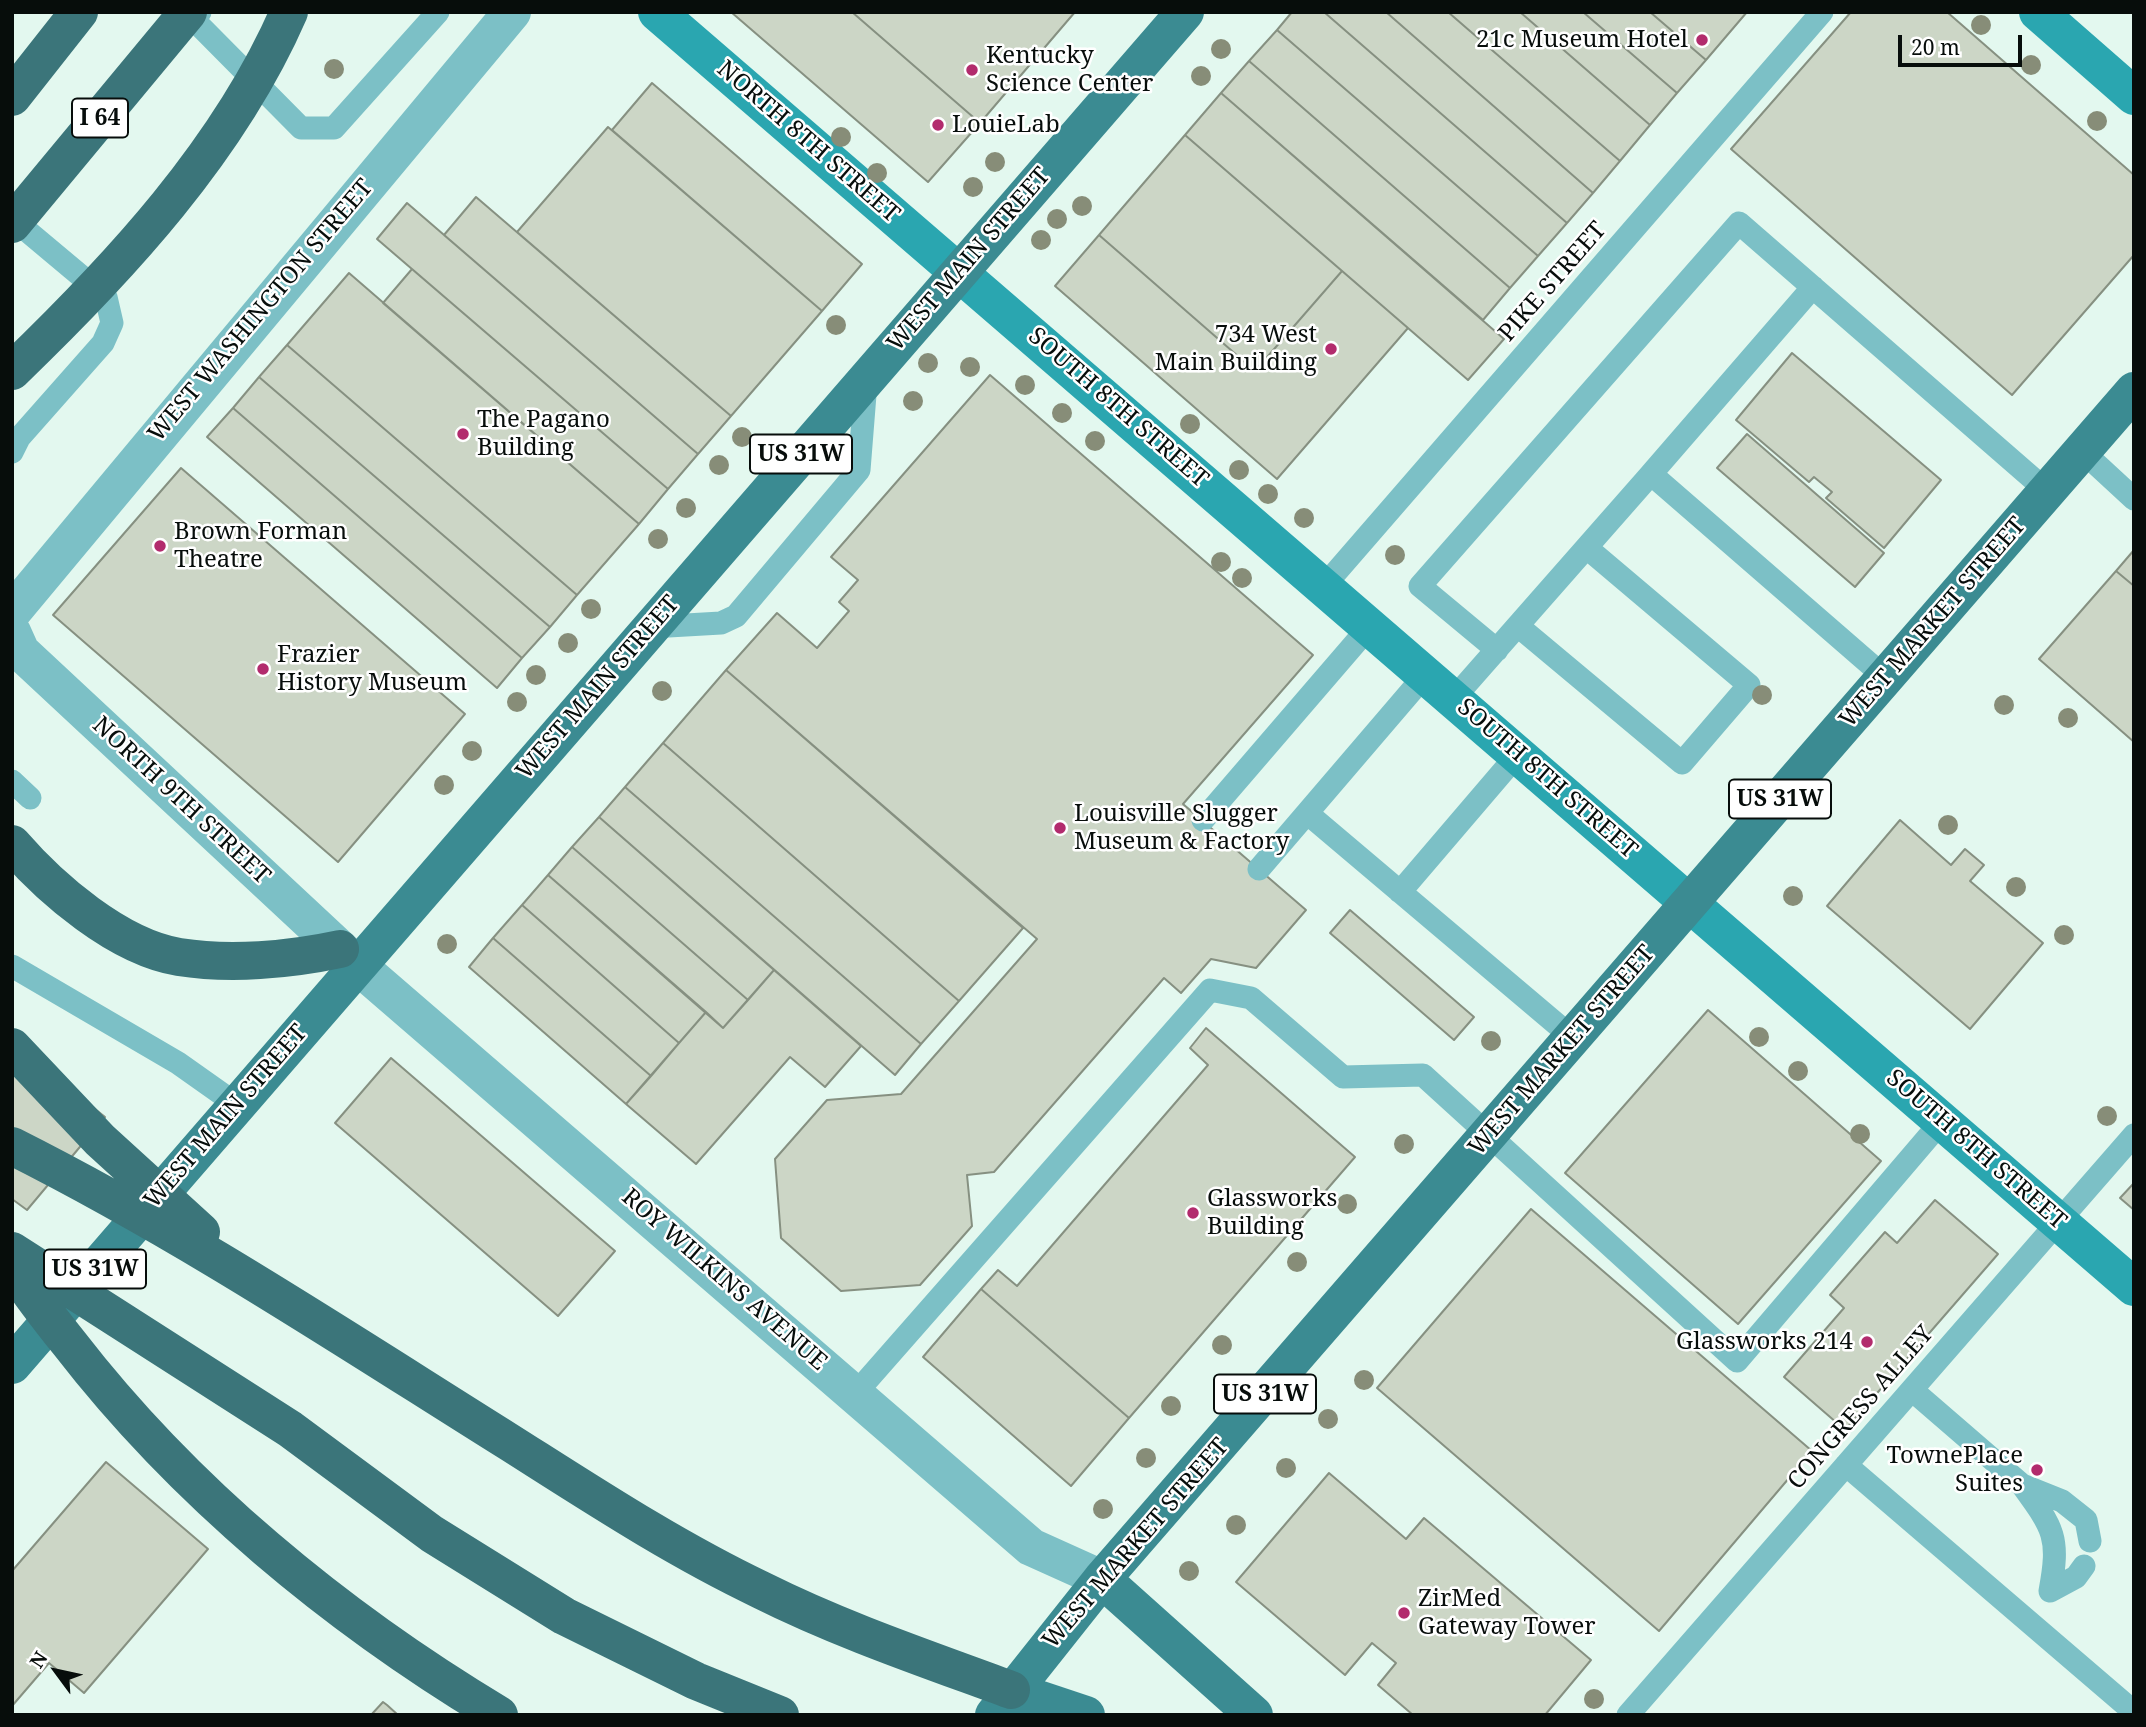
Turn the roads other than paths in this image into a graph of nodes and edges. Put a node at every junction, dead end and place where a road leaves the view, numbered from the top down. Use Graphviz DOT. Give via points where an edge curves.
graph roads {
  1 [pos="79,12"];
  2 [pos="188,12"];
  3 [pos="200,12"];
  4 [pos="282,12"];
  5 [pos="289,12"];
  6 [pos="438,12"];
  7 [pos="512,12"];
  8 [pos="657,12"];
  9 [pos="1185,12"];
  10 [pos="1822,12"];
  11 [pos="2038,12"];
  12 [pos="239,65"];
  13 [pos="2134,96"];
  14 [pos="12,97"];
  15 [pos="12,226"];
  16 [pos="960,271"];
  17 [pos="1813,287"];
  18 [pos="53,332"];
  19 [pos="12,372"];
  20 [pos="866,379"];
  21 [pos="12,391"];
  22 [pos="2134,391"];
  23 [pos="2082,451"];
  24 [pos="12,452"];
  25 [pos="1651,474"];
  26 [pos="2047,491"];
  27 [pos="2134,499"];
  28 [pos="1587,548"];
  29 [pos="1324,586"];
  30 [pos="12,612"];
  31 [pos="1370,626"];
  32 [pos="1518,626"];
  33 [pos="651,627"];
  34 [pos="12,632"];
  35 [pos="1497,650"];
  36 [pos="1886,678"];
  37 [pos="1440,686"];
  38 [pos="1518,754"];
  39 [pos="12,780"];
  40 [pos="30,798"];
  41 [pos="1307,813"];
  42 [pos="1203,820"];
  43 [pos="22,855"];
  44 [pos="1259,869"];
  45 [pos="1400,892"];
  46 [pos="1690,903"];
  47 [pos="348,957"];
  48 [pos="12,966"];
  49 [pos="1573,1038"];
  50 [pos="12,1047"];
  51 [pos="236,1104"];
  52 [pos="1942,1121"];
  53 [pos="2134,1135"];
  54 [pos="1488,1137"];
  55 [pos="12,1146"];
  56 [pos="2058,1221"];
  57 [pos="12,1251"];
  58 [pos="12,1266"];
  59 [pos="256,1284"];
  60 [pos="2134,1287"];
  61 [pos="12,1366"];
  62 [pos="1912,1390"];
  63 [pos="855,1394"];
  64 [pos="1846,1465"];
  65 [pos="2022,1485"];
  66 [pos="2090,1541"];
  67 [pos="2084,1566"];
  68 [pos="1102,1579"];
  69 [pos="2050,1591"];
  70 [pos="2025,1618"];
  71 [pos="696,1681"];
  72 [pos="1002,1702"];
  73 [pos="2134,1712"];
  74 [pos="499,1715"];
  75 [pos="720,1715"];
  76 [pos="780,1715"];
  77 [pos="1086,1715"];
  78 [pos="1254,1715"];
  79 [pos="1628,1715"];
  1 -- 14 [label="highway"];
  2 -- 15 [label="highway, I 64"];
  3 -- 12 [label="lane" via="194,20"];
  4 -- 12 [label="lane"];
  5 -- 18 [label="highway" via="220,135 157,216"];
  6 -- 12 [label="lane" via="334,128 301,128"];
  7 -- 30 [label="street, WEST WASHINGTON STREET"];
  8 -- 16 [label="street, NORTH 8TH STREET"];
  9 -- 16 [label="main road, WEST MAIN STREET / US 31W"];
  10 -- 29 [label="lane, PIKE STREET"];
  11 -- 13 [label="street"];
  15 -- 24 [label="lane" via="26,230 106,297 112,323 103,343 19,438"];
  16 -- 20 [label="main road, WEST MAIN STREET / US 31W"];
  16 -- 29 [label="street, SOUTH 8TH STREET"];
  17 -- 25 [label="lane"];
  17 -- 26 [label="lane"];
  17 -- 35 [label="lane" via="1739,223 1420,586"];
  18 -- 19 [label="highway"];
  18 -- 21 [label="highway"];
  20 -- 33 [label="main road, WEST MAIN STREET / US 31W"];
  20 -- 33 [label="lane" via="859,470 736,616 721,623"];
  22 -- 23 [label="main road, WEST MARKET STREET / US 31W"];
  23 -- 26 [label="main road, WEST MARKET STREET / US 31W"];
  23 -- 27 [label="lane"];
  25 -- 28 [label="lane"];
  25 -- 36 [label="lane"];
  26 -- 36 [label="main road, WEST MARKET STREET / US 31W"];
  28 -- 32 [label="lane"];
  28 -- 32 [label="lane" via="1749,685 1682,764"];
  29 -- 31 [label="street, SOUTH 8TH STREET"];
  31 -- 37 [label="street, SOUTH 8TH STREET"];
  31 -- 42 [label="lane"];
  32 -- 35 [label="lane"];
  33 -- 47 [label="main road, WEST MAIN STREET / US 31W"];
  34 -- 47 [label="street, NORTH 9TH STREET" via="21,652"];
  35 -- 37 [label="lane"];
  36 -- 46 [label="main road, WEST MARKET STREET / US 31W"];
  37 -- 38 [label="street, SOUTH 8TH STREET"];
  37 -- 41 [label="lane"];
  38 -- 45 [label="lane"];
  38 -- 46 [label="street, SOUTH 8TH STREET"];
  39 -- 40 [label="lane"];
  41 -- 44 [label="lane"];
  41 -- 45 [label="lane"];
  43 -- 47 [label="highway" via="78,908 121,936 177,957"];
  45 -- 49 [label="lane"];
  46 -- 49 [label="main road, WEST MARKET STREET / US 31W"];
  46 -- 52 [label="street, SOUTH 8TH STREET"];
  47 -- 51 [label="main road, WEST MAIN STREET / US 31W"];
  47 -- 63 [label="street, ROY WILKINS AVENUE"];
  48 -- 51 [label="lane" via="178,1063"];
  49 -- 54 [label="main road, WEST MARKET STREET / US 31W"];
  50 -- 59 [label="highway" via="100,1140"];
  51 -- 61 [label="main road, WEST MAIN STREET / US 31W"];
  52 -- 54 [label="lane" via="1737,1361"];
  52 -- 56 [label="street, SOUTH 8TH STREET"];
  53 -- 56 [label="lane, CONGRESS ALLEY"];
  54 -- 63 [label="lane" via="1423,1075 1343,1077 1251,998 1210,990"];
  54 -- 68 [label="main road, WEST MARKET STREET / US 31W"];
  55 -- 59 [label="highway"];
  56 -- 60 [label="street, SOUTH 8TH STREET"];
  56 -- 62 [label="lane, CONGRESS ALLEY"];
  57 -- 71 [label="highway" via="290,1429 432,1534 553,1610"];
  58 -- 74 [label="highway" via="111,1398 214,1501 327,1596 433,1675"];
  59 -- 72 [label="highway" via="635,1521 760,1590"];
  62 -- 64 [label="lane, CONGRESS ALLEY"];
  62 -- 65 [label="lane"];
  63 -- 68 [label="street, ROY WILKINS AVENUE" via="1031,1547"];
  64 -- 70 [label="lane"];
  64 -- 79 [label="lane, CONGRESS ALLEY"];
  65 -- 66 [label="lane" via="2062,1501 2086,1520"];
  65 -- 69 [label="lane" via="2050,1523 2056,1544"];
  67 -- 69 [label="lane" via="2076,1577"];
  68 -- 72 [label="main road, WEST MARKET STREET / US 31W"];
  68 -- 78 [label="main road"];
  69 -- 70 [label="lane"];
  70 -- 73 [label="lane"];
  71 -- 75 [label="highway"];
  71 -- 76 [label="highway"];
  72 -- 77 [label="main road"];
}
